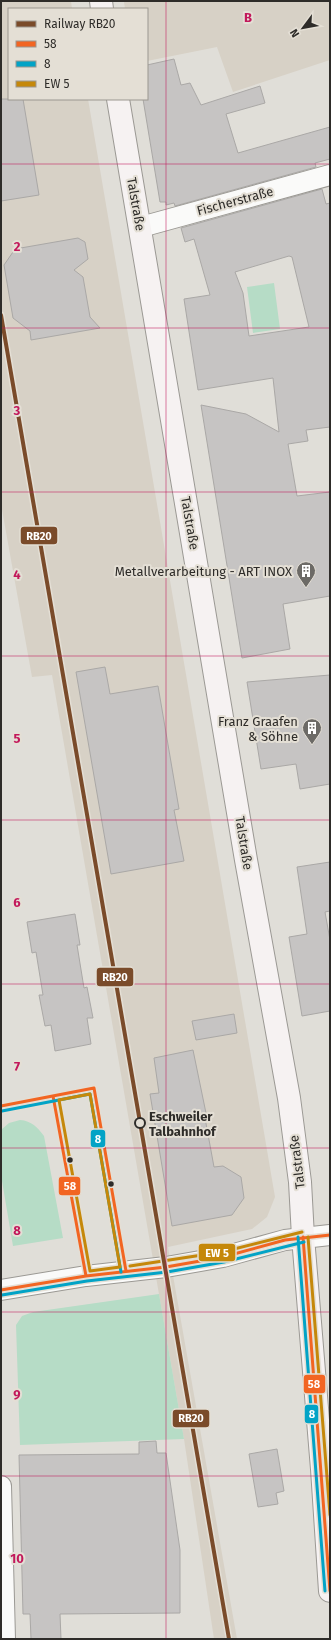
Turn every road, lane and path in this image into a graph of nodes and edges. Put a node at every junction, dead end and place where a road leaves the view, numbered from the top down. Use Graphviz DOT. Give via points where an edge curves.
graph roads {
  1 [pos="118,100"];
  2 [pos="330,174"];
  3 [pos="141,227"];
  4 [pos="330,1235"];
  5 [pos="303,1237"];
  6 [pos="1,1290"];
  7 [pos="1,1486"];
  8 [pos="328,1531"];
  9 [pos="330,1591"];
  10 [pos="5,1639"];
  1 -- 3 [label="main road, Talstraße"];
  2 -- 3 [label="street, Fischerstraße"];
  3 -- 5 [label="main road, Talstraße" via="250,882 280,1040 300,1182"];
  4 -- 5 [label="street"];
  5 -- 6 [label="street" via="223,1257"];
  5 -- 8 [label="main road, Talstraße"];
  7 -- 10 [label="street"];
  8 -- 9 [label="main road, Talstraße"];
}
